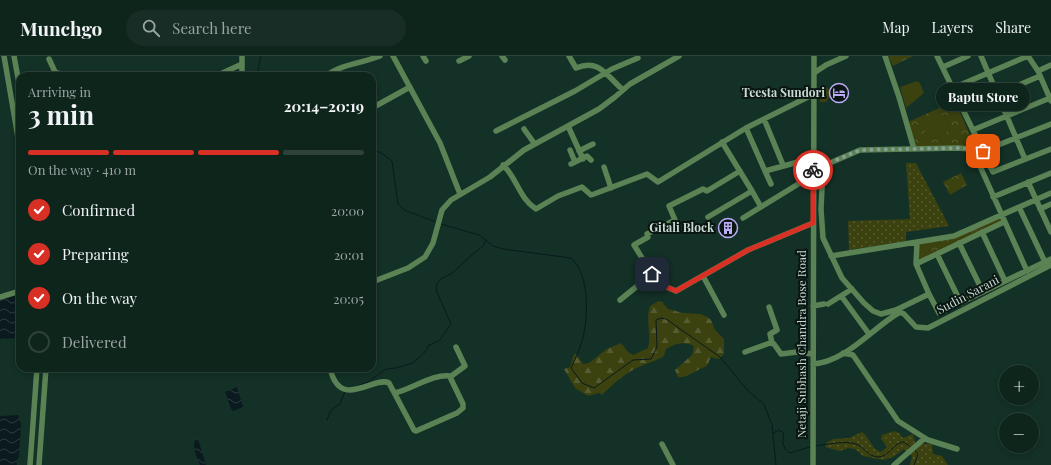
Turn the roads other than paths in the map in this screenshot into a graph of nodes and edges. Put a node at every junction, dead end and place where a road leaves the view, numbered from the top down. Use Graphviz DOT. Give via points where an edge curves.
graph roads {
  1 [pos="4,56"];
  2 [pos="14,56"];
  3 [pos="242,56"];
  4 [pos="380,56"];
  5 [pos="469,56"];
  6 [pos="570,56"];
  7 [pos="679,56"];
  8 [pos="846,56"];
  9 [pos="885,56"];
  10 [pos="937,56"];
  11 [pos="968,56"];
  12 [pos="981,56"];
  13 [pos="1028,56"];
  14 [pos="395,57"];
  15 [pos="638,58"];
  16 [pos="814,58"];
  17 [pos="49,59"];
  18 [pos="459,61"];
  19 [pos="242,64"];
  20 [pos="826,65"];
  21 [pos="1051,65"];
  22 [pos="943,67"];
  23 [pos="17,72"];
  24 [pos="55,72"];
  25 [pos="225,72"];
  26 [pos="242,72"];
  27 [pos="340,72"];
  28 [pos="605,73"];
  29 [pos="988,73"];
  30 [pos="814,74"];
  31 [pos="1039,74"];
  32 [pos="410,87"];
  33 [pos="953,88"];
  34 [pos="623,90"];
  35 [pos="1049,90"];
  36 [pos="814,94"];
  37 [pos="997,94"];
  38 [pos="1050,100"];
  39 [pos="376,106"];
  40 [pos="963,109"];
  41 [pos="1007,116"];
  42 [pos="764,118"];
  43 [pos="1051,124"];
  44 [pos="16,126"];
  45 [pos="568,126"];
  46 [pos="746,128"];
  47 [pos="524,129"];
  48 [pos="973,130"];
  49 [pos="496,131"];
  50 [pos="1017,137"];
  51 [pos="722,142"];
  52 [pos="534,143"];
  53 [pos="593,144"];
  54 [pos="578,149"];
  55 [pos="914,149"];
  56 [pos="1051,149"];
  57 [pos="982,151"];
  58 [pos="975,155"];
  59 [pos="813,158"];
  60 [pos="583,159"];
  61 [pos="1025,159"];
  62 [pos="591,160"];
  63 [pos="503,165"];
  64 [pos="783,165"];
  65 [pos="604,166"];
  66 [pos="822,166"];
  67 [pos="813,167"];
  68 [pos="740,171"];
  69 [pos="765,172"];
  70 [pos="1051,172"];
  71 [pos="813,175"];
  72 [pos="1028,182"];
  73 [pos="771,184"];
  74 [pos="611,188"];
  75 [pos="752,191"];
  76 [pos="1051,193"];
  77 [pos="460,194"];
  78 [pos="993,197"];
  79 [pos="1036,200"];
  80 [pos="1051,204"];
  81 [pos="761,207"];
  82 [pos="1019,207"];
  83 [pos="1040,209"];
  84 [pos="1001,214"];
  85 [pos="708,217"];
  86 [pos="743,218"];
  87 [pos="1004,222"];
  88 [pos="813,223"];
  89 [pos="982,232"];
  90 [pos="1051,232"];
  91 [pos="823,238"];
  92 [pos="813,239"];
  93 [pos="917,242"];
  94 [pos="960,243"];
  95 [pos="937,254"];
  96 [pos="831,256"];
  97 [pos="1051,259"];
  98 [pos="1044,262"];
  99 [pos="916,264"];
  100 [pos="1051,265"];
  101 [pos="1028,272"];
  102 [pos="652,274"];
  103 [pos="703,276"];
  104 [pos="376,280"];
  105 [pos="1005,281"];
  106 [pos="852,289"];
  107 [pos="16,292"];
  108 [pos="983,292"];
  109 [pos="929,294"];
  110 [pos="0,297"];
  111 [pos="842,297"];
  112 [pos="620,300"];
  113 [pos="961,303"];
  114 [pos="813,306"];
  115 [pos="769,307"];
  116 [pos="724,315"];
  117 [pos="869,334"];
  118 [pos="772,343"];
  119 [pos="456,347"];
  120 [pos="849,349"];
  121 [pos="745,352"];
  122 [pos="842,353"];
  123 [pos="812,354"];
  124 [pos="853,355"];
  125 [pos="812,364"];
  126 [pos="37,372"];
  127 [pos="46,372"];
  128 [pos="332,372"];
  129 [pos="451,376"];
  130 [pos="395,393"];
  131 [pos="925,438"];
  132 [pos="662,444"];
  133 [pos="957,449"];
  134 [pos="670,464"];
  135 [pos="30,465"];
  136 [pos="39,465"];
  137 [pos="813,465"];
  138 [pos="894,465"];
  1 -- 44 [label="street"];
  2 -- 23 [label="street"];
  3 -- 19 [label="street"];
  4 -- 27 [label="street" via="363,63 352,64"];
  5 -- 18 [label="street"];
  6 -- 28 [label="street" via="576,68 591,64"];
  7 -- 34 [label="street"];
  8 -- 20 [label="street"];
  9 -- 55 [label="street"];
  10 -- 22 [label="street"];
  11 -- 22 [label="street"];
  12 -- 29 [label="street"];
  13 -- 29 [label="street"];
  13 -- 31 [label="street"];
  14 -- 32 [label="street"];
  15 -- 28 [label="street"];
  16 -- 20 [label="street"];
  16 -- 30 [label="street, Netaji Subhash Chandra Bose Road"];
  17 -- 24 [label="street"];
  19 -- 25 [label="street"];
  19 -- 26 [label="street"];
  20 -- 30 [label="street"];
  21 -- 31 [label="street"];
  22 -- 33 [label="street"];
  28 -- 34 [label="street"];
  28 -- 49 [label="street"];
  29 -- 33 [label="street"];
  29 -- 37 [label="street"];
  30 -- 36 [label="street, Netaji Subhash Chandra Bose Road"];
  31 -- 35 [label="street"];
  31 -- 37 [label="street"];
  32 -- 39 [label="street"];
  32 -- 77 [label="street" via="440,143"];
  33 -- 40 [label="street"];
  34 -- 45 [label="street" via="604,105"];
  35 -- 38 [label="street"];
  36 -- 42 [label="street"];
  36 -- 59 [label="street, Netaji Subhash Chandra Bose Road"];
  37 -- 40 [label="street"];
  37 -- 41 [label="street"];
  38 -- 41 [label="street"];
  40 -- 48 [label="street"];
  41 -- 48 [label="street"];
  41 -- 50 [label="street"];
  42 -- 46 [label="street"];
  42 -- 64 [label="street"];
  43 -- 50 [label="street"];
  45 -- 52 [label="street"];
  45 -- 54 [label="street"];
  46 -- 51 [label="street"];
  46 -- 69 [label="street"];
  47 -- 52 [label="street"];
  48 -- 57 [label="street"];
  50 -- 57 [label="street"];
  50 -- 61 [label="street"];
  51 -- 68 [label="street"];
  51 -- 74 [label="street" via="691,164 658,182 647,174"];
  52 -- 63 [label="street"];
  53 -- 54 [label="street"];
  54 -- 60 [label="street"];
  54 -- 60 [label="street" via="568,150 573,163"];
  55 -- 58 [label="street" via="968,148"];
  55 -- 66 [label="street" via="860,150"];
  56 -- 61 [label="street"];
  57 -- 58 [label="street"];
  57 -- 61 [label="street" via="993,172"];
  58 -- 78 [label="street"];
  59 -- 64 [label="street"];
  59 -- 67 [label="street, Netaji Subhash Chandra Bose Road"];
  60 -- 62 [label="street" via="588,156"];
  63 -- 74 [label="street" via="513,177 521,195 536,209 578,188 585,188 591,195"];
  63 -- 77 [label="street" via="490,177"];
  64 -- 69 [label="street"];
  65 -- 74 [label="street"];
  66 -- 67 [label="street"];
  66 -- 91 [label="street"];
  67 -- 71 [label="street, Netaji Subhash Chandra Bose Road"];
  68 -- 75 [label="street"];
  68 -- 102 [label="street" via="708,191 703,189 669,206 675,220 648,234 648,237 634,245"];
  69 -- 73 [label="street"];
  70 -- 72 [label="street"];
  71 -- 81 [label="street"];
  71 -- 88 [label="street, Netaji Subhash Chandra Bose Road"];
  72 -- 78 [label="street"];
  72 -- 79 [label="street"];
  75 -- 81 [label="street"];
  75 -- 85 [label="street"];
  76 -- 79 [label="street"];
  77 -- 104 [label="street" via="441,212 431,249 423,259"];
  78 -- 84 [label="street"];
  79 -- 82 [label="street"];
  79 -- 83 [label="street"];
  80 -- 83 [label="street"];
  81 -- 86 [label="street"];
  82 -- 84 [label="street"];
  82 -- 98 [label="street"];
  83 -- 90 [label="street"];
  84 -- 87 [label="street"];
  84 -- 93 [label="street" via="954,236"];
  87 -- 89 [label="street"];
  87 -- 101 [label="street"];
  88 -- 92 [label="street, Netaji Subhash Chandra Bose Road"];
  88 -- 103 [label="street" via="748,250"];
  89 -- 94 [label="street"];
  89 -- 105 [label="street"];
  91 -- 92 [label="street"];
  91 -- 96 [label="street"];
  92 -- 114 [label="street, Netaji Subhash Chandra Bose Road"];
  93 -- 96 [label="street"];
  93 -- 99 [label="street"];
  94 -- 95 [label="street"];
  94 -- 108 [label="street"];
  95 -- 99 [label="street"];
  95 -- 113 [label="street"];
  96 -- 106 [label="street" via="842,278"];
  97 -- 98 [label="street"];
  98 -- 101 [label="street"];
  99 -- 109 [label="street"];
  100 -- 101 [label="street, Sudin Sarani"];
  101 -- 105 [label="street"];
  101 -- 117 [label="street, Sudin Sarani" via="928,328 916,327 903,313 898,313"];
  102 -- 103 [label="street" via="656,274 664,286 674,292"];
  102 -- 112 [label="street"];
  103 -- 116 [label="street"];
  105 -- 108 [label="street"];
  106 -- 109 [label="street" via="870,308 881,314 896,310"];
  106 -- 111 [label="street"];
  107 -- 110 [label="street"];
  108 -- 113 [label="street"];
  109 -- 113 [label="street" via="938,312"];
  111 -- 114 [label="street"];
  111 -- 117 [label="street"];
  114 -- 123 [label="street, Netaji Subhash Chandra Bose Road"];
  115 -- 118 [label="street" via="777,330 770,334"];
  117 -- 120 [label="street"];
  118 -- 121 [label="street"];
  118 -- 123 [label="street" via="781,354"];
  119 -- 129 [label="street" via="465,366"];
  120 -- 122 [label="street"];
  120 -- 124 [label="street"];
  122 -- 124 [label="street"];
  122 -- 125 [label="street" via="820,364"];
  123 -- 125 [label="street, Netaji Subhash Chandra Bose Road"];
  124 -- 131 [label="street" via="898,421"];
  125 -- 137 [label="street, Netaji Subhash Chandra Bose Road"];
  126 -- 135 [label="street"];
  127 -- 136 [label="street"];
  128 -- 130 [label="street" via="340,386 357,390 384,381 389,383"];
  129 -- 130 [label="street" via="435,377"];
  129 -- 130 [label="street" via="463,408 418,431 414,430"];
  131 -- 133 [label="street"];
  131 -- 138 [label="street"];
  132 -- 134 [label="street"];
}
